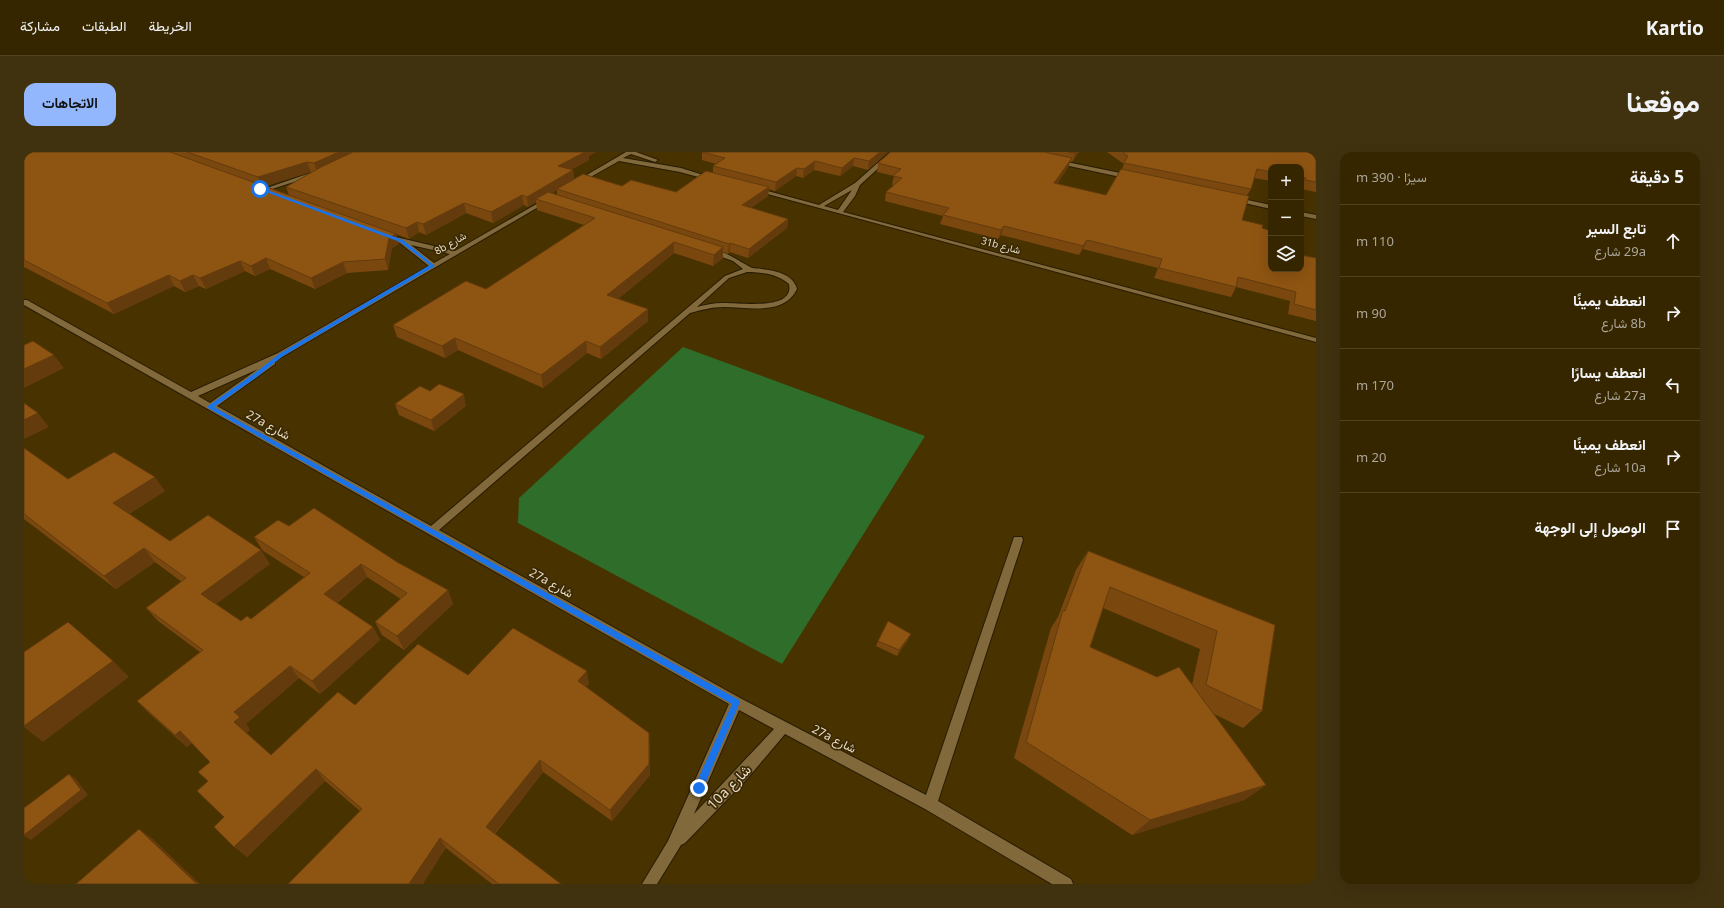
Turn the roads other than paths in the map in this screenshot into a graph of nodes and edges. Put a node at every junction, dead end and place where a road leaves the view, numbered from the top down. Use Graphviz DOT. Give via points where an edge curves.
graph roads {
  1 [pos="630,152"];
  2 [pos="893,152"];
  3 [pos="619,158"];
  4 [pos="1049,160"];
  5 [pos="681,170"];
  6 [pos="1133,178"];
  7 [pos="718,180"];
  8 [pos="303,184"];
  9 [pos="857,184"];
  10 [pos="747,187"];
  11 [pos="568,188"];
  12 [pos="276,195"];
  13 [pos="1225,198"];
  14 [pos="555,199"];
  15 [pos="821,206"];
  16 [pos="1268,206"];
  17 [pos="840,212"];
  18 [pos="1304,215"];
  19 [pos="1316,217"];
  20 [pos="379,233"];
  21 [pos="401,241"];
  22 [pos="705,249"];
  23 [pos="455,253"];
  24 [pos="433,266"];
  25 [pos="750,270"];
  26 [pos="27,307"];
  27 [pos="688,311"];
  28 [pos="1316,340"];
  29 [pos="281,355"];
  30 [pos="190,396"];
  31 [pos="210,407"];
  32 [pos="431,531"];
  33 [pos="1018,540"];
  34 [pos="736,702"];
  35 [pos="783,728"];
  36 [pos="930,804"];
  37 [pos="673,846"];
  38 [pos="649,884"];
  39 [pos="1066,884"];
  1 -- 3 [label="street"];
  1 -- 5 [label="street"];
  2 -- 9 [label="street"];
  3 -- 5 [label="street"];
  3 -- 11 [label="street"];
  4 -- 6 [label="street"];
  5 -- 7 [label="street"];
  8 -- 12 [label="street" via="323,172 262,190"];
  9 -- 15 [label="street"];
  9 -- 17 [label="street"];
  10 -- 15 [label="street, 31b شارع"];
  13 -- 16 [label="street"];
  14 -- 23 [label="street, 8b شارع" via="548,200"];
  15 -- 17 [label="street, 31b شارع"];
  17 -- 28 [label="street, 31b شارع"];
  18 -- 19 [label="street"];
  20 -- 21 [label="street"];
  21 -- 23 [label="street"];
  21 -- 24 [label="street"];
  22 -- 25 [label="street" via="735,260"];
  23 -- 24 [label="street, 8b شارع"];
  24 -- 29 [label="street, 8b شارع"];
  25 -- 27 [label="street" via="740,271 727,278"];
  25 -- 27 [label="street" via="771,271 787,279 792,284 791,295 770,305 724,305"];
  26 -- 30 [label="street, 27a شارع"];
  27 -- 32 [label="street"];
  29 -- 30 [label="street, 8b شارع"];
  29 -- 31 [label="street, 8b شارع"];
  30 -- 31 [label="street, 27a شارع"];
  31 -- 32 [label="street, 27a شارع"];
  32 -- 34 [label="street, 27a شارع"];
  33 -- 36 [label="street"];
  34 -- 35 [label="street, 27a شارع"];
  34 -- 37 [label="street, 10a شارع"];
  35 -- 36 [label="street, 27a شارع"];
  35 -- 37 [label="street, 10a شارع"];
  36 -- 39 [label="street, 27a شارع"];
  37 -- 38 [label="street, 10a شارع"];
}
